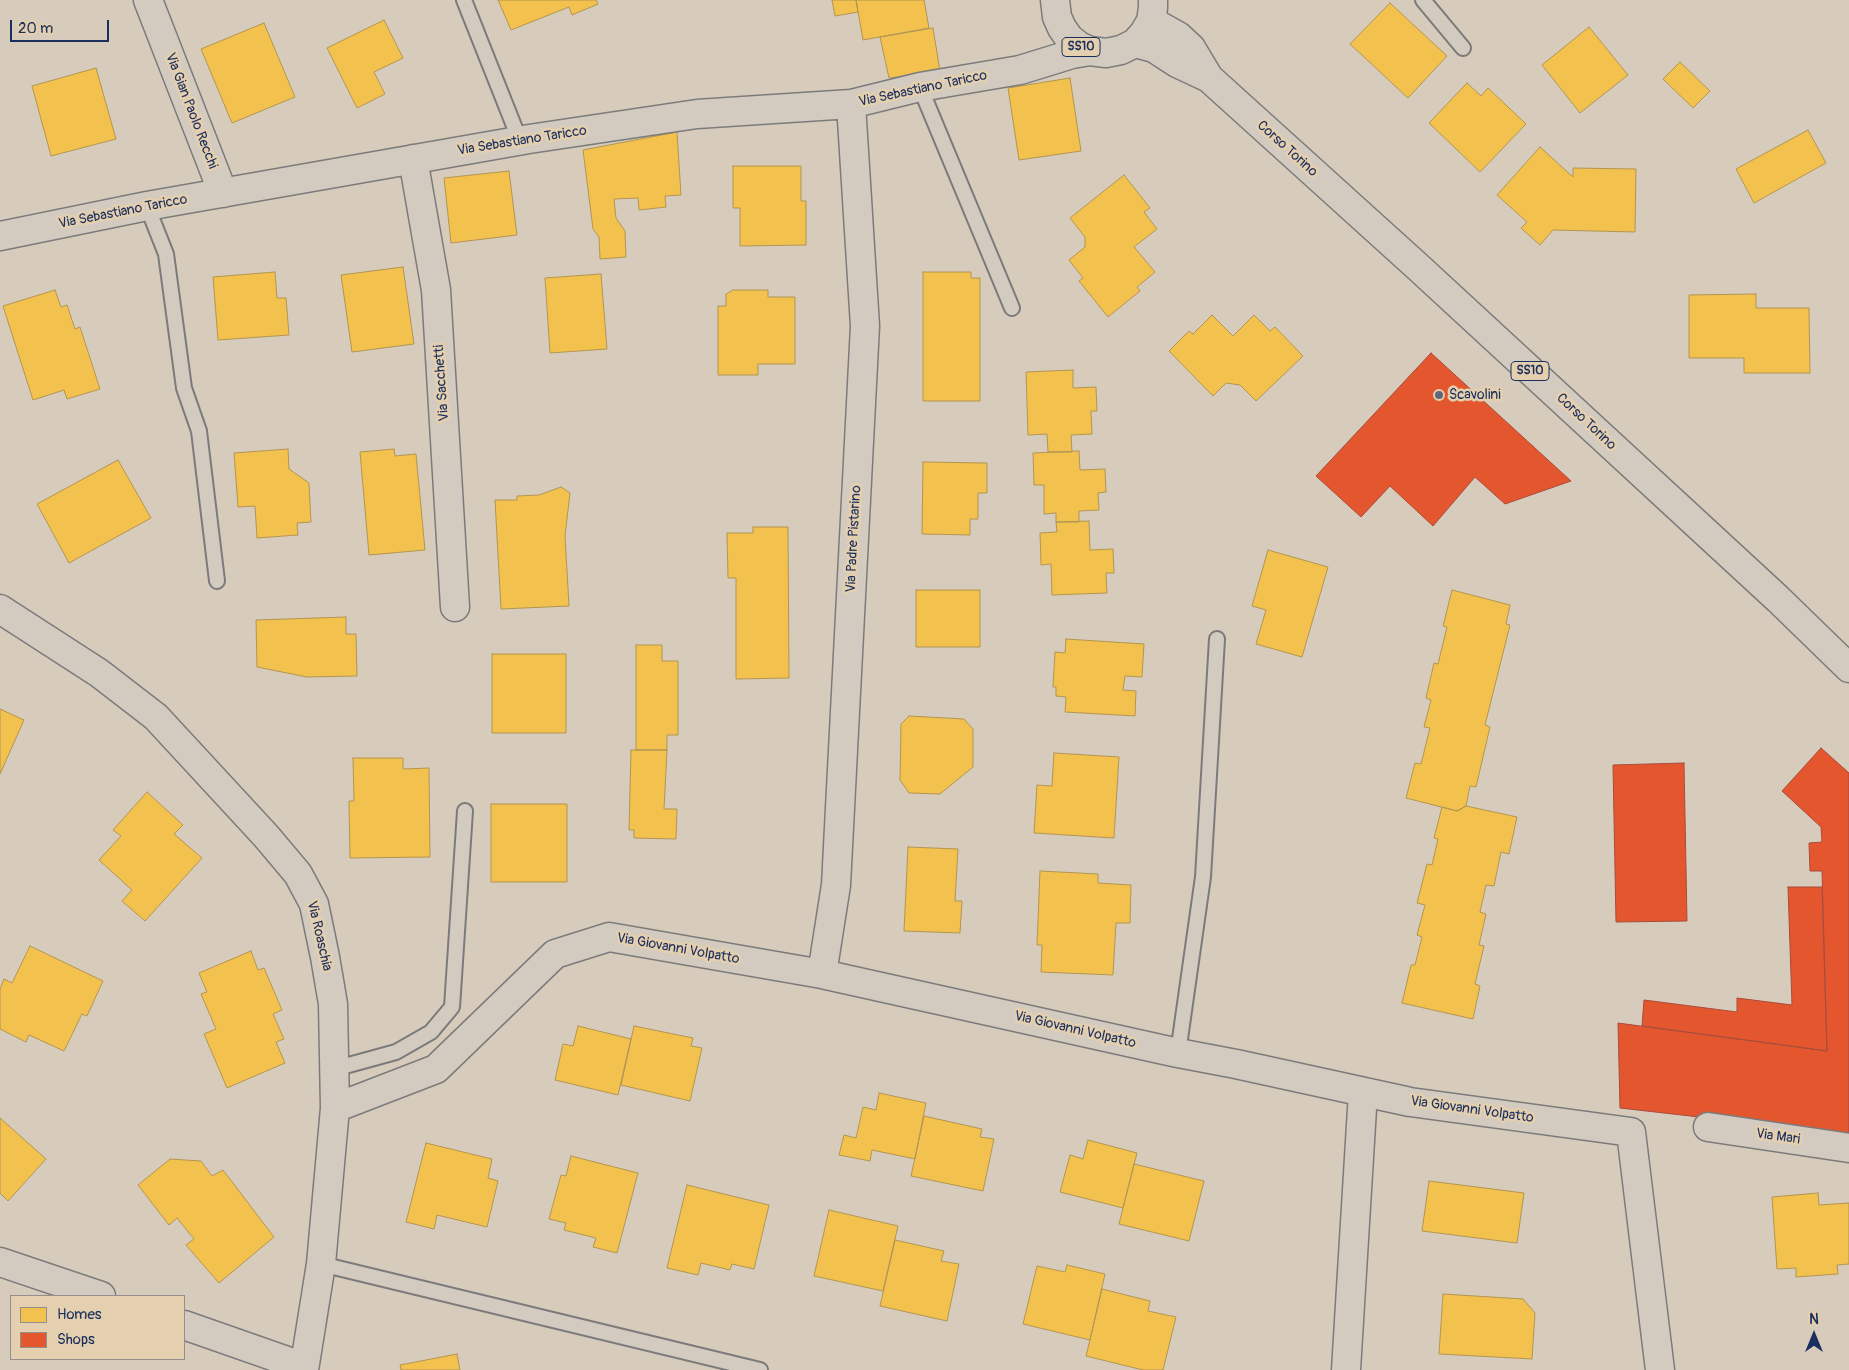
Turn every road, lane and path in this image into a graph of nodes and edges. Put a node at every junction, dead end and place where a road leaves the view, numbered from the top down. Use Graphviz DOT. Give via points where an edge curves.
graph roads {
  1 [pos="148,0"];
  2 [pos="464,0"];
  3 [pos="1056,0"];
  4 [pos="1423,0"];
  5 [pos="1155,7"];
  6 [pos="1062,28"];
  7 [pos="1135,43"];
  8 [pos="1463,48"];
  9 [pos="1090,51"];
  10 [pos="1046,62"];
  11 [pos="1209,78"];
  12 [pos="920,87"];
  13 [pos="851,104"];
  14 [pos="520,141"];
  15 [pos="413,160"];
  16 [pos="222,193"];
  17 [pos="148,206"];
  18 [pos="0,236"];
  19 [pos="1012,308"];
  20 [pos="217,581"];
  21 [pos="456,608"];
  22 [pos="0,609"];
  23 [pos="1217,640"];
  24 [pos="1849,668"];
  25 [pos="465,811"];
  26 [pos="822,974"];
  27 [pos="1178,1053"];
  28 [pos="334,1069"];
  29 [pos="1363,1092"];
  30 [pos="336,1108"];
  31 [pos="1708,1127"];
  32 [pos="1849,1148"];
  33 [pos="0,1262"];
  34 [pos="321,1264"];
  35 [pos="98,1295"];
  36 [pos="185,1325"];
  37 [pos="304,1369"];
  38 [pos="760,1370"];
  39 [pos="1346,1370"];
  40 [pos="1660,1370"];
  1 -- 16 [label="street, Via Gian Paolo Recchi"];
  2 -- 14 [label="lane"];
  3 -- 6 [label="street, SS10" via="1056,17"];
  4 -- 8 [label="lane"];
  5 -- 7 [label="street, Corso Torino" via="1144,33"];
  5 -- 11 [label="street, Corso Torino / SS10" via="1191,48"];
  6 -- 9 [label="street, SS10" via="1069,38"];
  6 -- 10 [label="street" via="1058,45"];
  7 -- 9 [label="street, SS10" via="1121,50"];
  7 -- 11 [label="street, Corso Torino / SS10" via="1154,48"];
  9 -- 10 [label="street, Via Sebastiano Taricco"];
  10 -- 12 [label="street, Via Sebastiano Taricco" via="1020,70"];
  11 -- 24 [label="street, Corso Torino / SS10" via="1778,599"];
  12 -- 13 [label="street, Via Sebastiano Taricco"];
  12 -- 19 [label="lane"];
  13 -- 14 [label="street, Via Sebastiano Taricco" via="697,114"];
  13 -- 26 [label="street, Via Padre Pistarino" via="865,326 836,885"];
  14 -- 15 [label="street, Via Sebastiano Taricco"];
  15 -- 16 [label="street, Via Sebastiano Taricco"];
  15 -- 21 [label="street, Via Sacchetti" via="436,290"];
  16 -- 17 [label="street, Via Sebastiano Taricco"];
  17 -- 18 [label="street, Via Sebastiano Taricco"];
  17 -- 20 [label="lane" via="166,254 184,388 200,431"];
  22 -- 28 [label="street, Via Roaschia" via="99,673 156,717 298,874 314,904 325,958 333,1004"];
  23 -- 27 [label="lane" via="1203,877"];
  25 -- 28 [label="lane" via="452,1007 431,1032 396,1052"];
  26 -- 27 [label="street, Via Giovanni Volpatto"];
  26 -- 30 [label="street, Via Giovanni Volpatto" via="609,937 555,954 436,1069"];
  27 -- 29 [label="street, Via Giovanni Volpatto"];
  28 -- 30 [label="street, Via Roaschia"];
  29 -- 39 [label="street"];
  29 -- 40 [label="street, Via Giovanni Volpatto" via="1410,1102 1631,1132"];
  30 -- 34 [label="street, Via Roaschia"];
  31 -- 32 [label="street, Via Mari"];
  33 -- 35 [label="street"];
  34 -- 37 [label="street, Via Roaschia"];
  34 -- 38 [label="lane"];
  36 -- 37 [label="street"];
}
